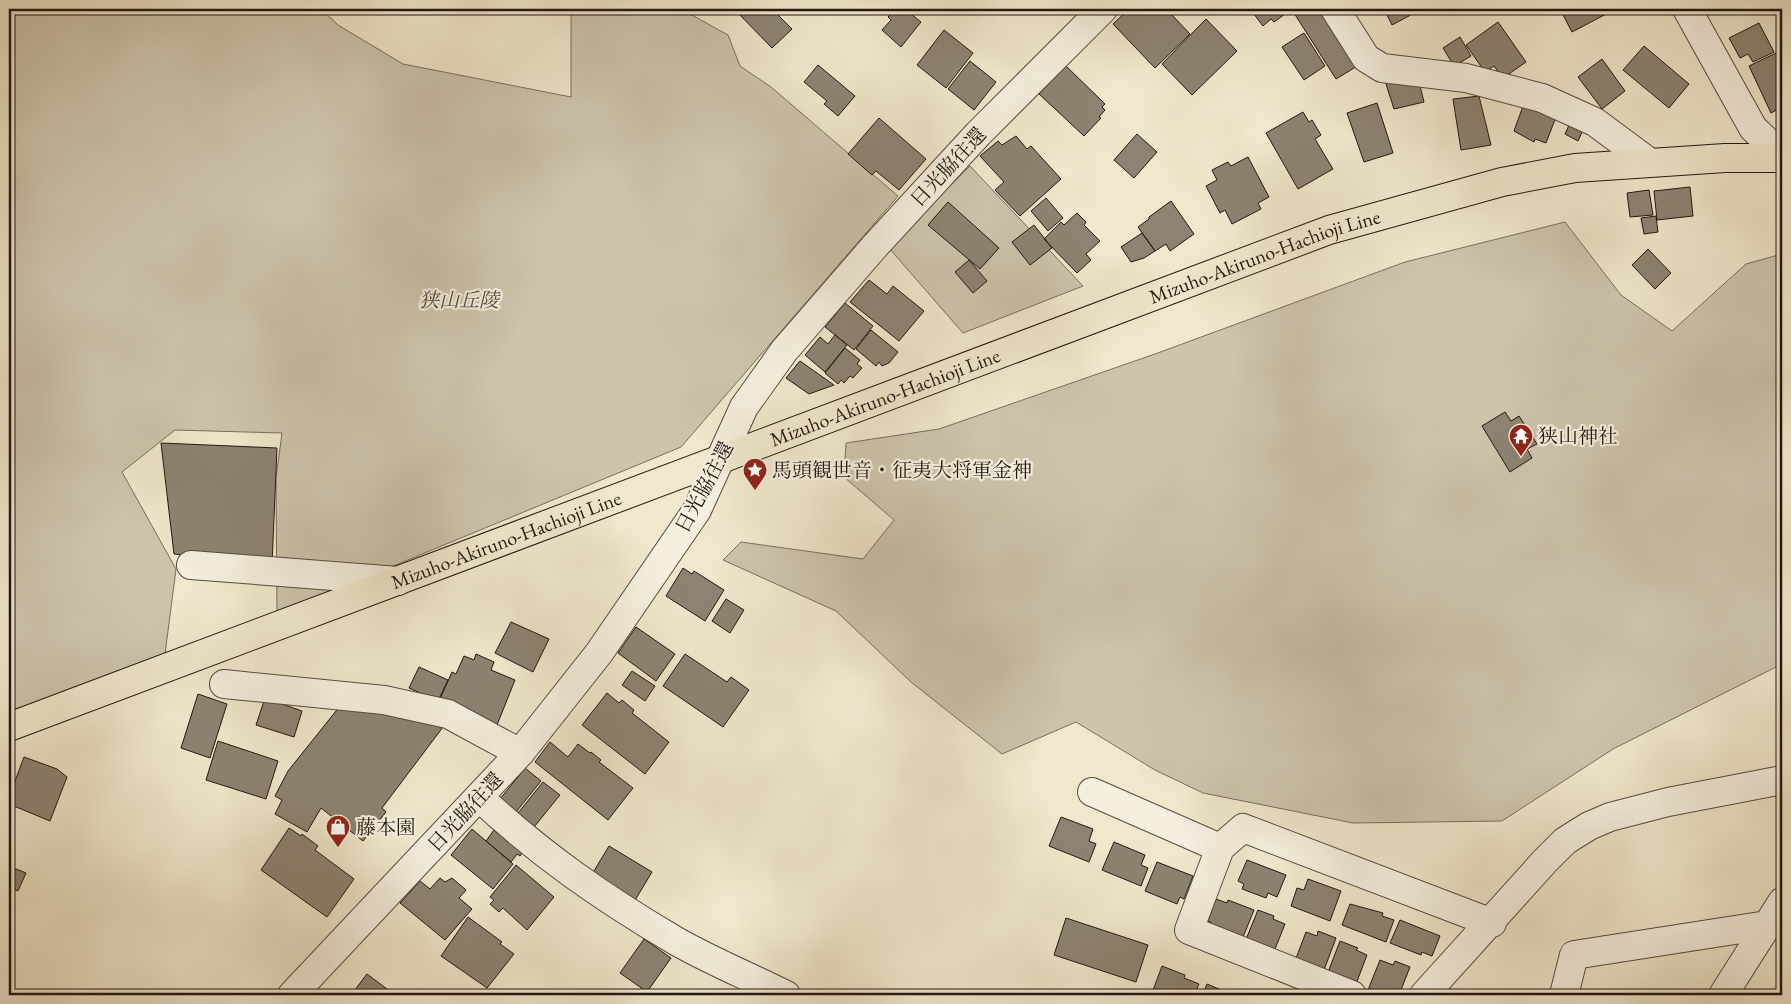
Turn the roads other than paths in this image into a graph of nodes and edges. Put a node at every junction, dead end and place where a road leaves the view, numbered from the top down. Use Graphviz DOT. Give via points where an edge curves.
graph roads {
  1 [pos="1103,9"];
  2 [pos="1335,9"];
  3 [pos="1687,9"];
  4 [pos="1782,157"];
  5 [pos="1649,162"];
  6 [pos="718,461"];
  7 [pos="191,565"];
  8 [pos="398,581"];
  9 [pos="224,684"];
  10 [pos="9,727"];
  11 [pos="520,753"];
  12 [pos="1782,780"];
  13 [pos="1092,792"];
  14 [pos="479,797"];
  15 [pos="1220,848"];
  16 [pos="1782,902"];
  17 [pos="1492,923"];
  18 [pos="1768,925"];
  19 [pos="298,994"];
  20 [pos="786,995"];
  21 [pos="1352,995"];
  22 [pos="1424,995"];
  23 [pos="1564,995"];
  24 [pos="1723,995"];
  1 -- 6 [label="street, 日光脇往還" via="978,134 784,351 744,407"];
  2 -- 5 [label="street" via="1366,58 1382,68 1466,78 1542,98 1595,122"];
  3 -- 4 [label="street" via="1753,128"];
  4 -- 5 [label="main road, Mizuho-Akiruno-Hachioji Line"];
  5 -- 6 [label="main road, Mizuho-Akiruno-Hachioji Line" via="1575,168 1502,182 1329,230"];
  6 -- 8 [label="main road, Mizuho-Akiruno-Hachioji Line"];
  6 -- 11 [label="street, 日光脇往還" via="696,510 610,637"];
  7 -- 8 [label="street"];
  8 -- 10 [label="main road, Mizuho-Akiruno-Hachioji Line"];
  9 -- 11 [label="street" via="384,700 448,714"];
  11 -- 14 [label="street, 日光脇往還"];
  12 -- 17 [label="street" via="1626,811 1589,826 1565,841"];
  13 -- 15 [label="street"];
  14 -- 19 [label="street, 日光脇往還"];
  14 -- 20 [label="street" via="521,836 590,888 678,942"];
  15 -- 17 [label="street" via="1243,828"];
  15 -- 21 [label="street" via="1189,930"];
  16 -- 18 [label="street"];
  17 -- 22 [label="street"];
  18 -- 23 [label="street" via="1574,955"];
  18 -- 24 [label="street"];
}
